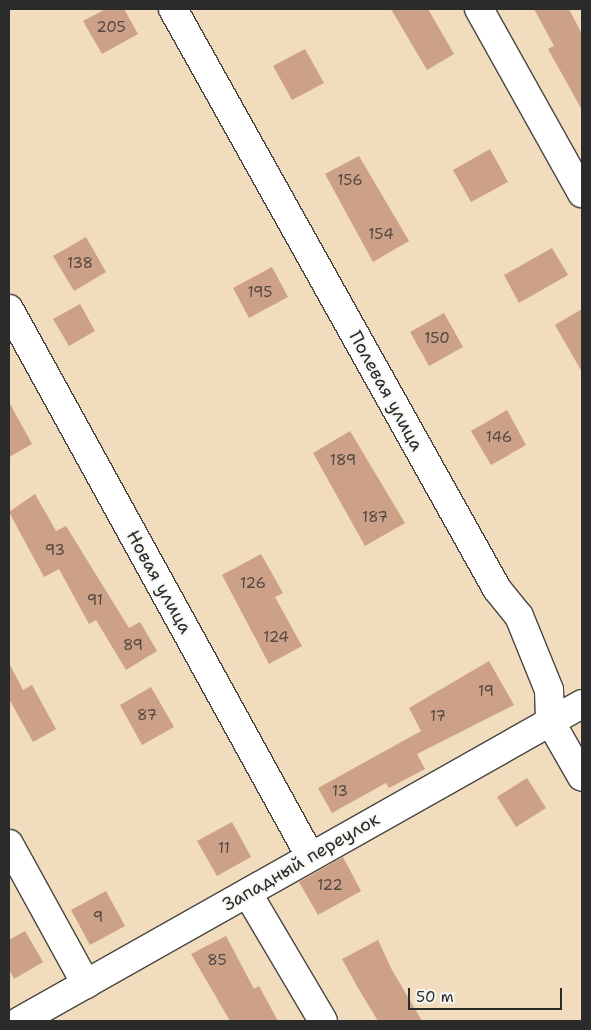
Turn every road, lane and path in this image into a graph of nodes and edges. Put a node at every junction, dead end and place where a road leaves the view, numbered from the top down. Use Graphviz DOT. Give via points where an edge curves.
graph roads {
  1 [pos="173,9"];
  2 [pos="479,9"];
  3 [pos="582,193"];
  4 [pos="9,309"];
  5 [pos="582,704"];
  6 [pos="550,722"];
  7 [pos="582,777"];
  8 [pos="9,844"];
  9 [pos="310,856"];
  10 [pos="248,894"];
  11 [pos="86,984"];
  12 [pos="20,1021"];
  13 [pos="323,1021"];
  1 -- 6 [label="street, Полевая улица" via="497,589 519,616 549,690"];
  2 -- 3 [label="street"];
  4 -- 9 [label="street, Новая улица"];
  5 -- 6 [label="street, Западный переулок"];
  6 -- 7 [label="street, Полевая улица"];
  6 -- 9 [label="street, Западный переулок"];
  8 -- 11 [label="street"];
  9 -- 10 [label="street, Западный переулок"];
  10 -- 11 [label="street, Западный переулок"];
  10 -- 13 [label="street"];
  11 -- 12 [label="street, Западный переулок"];
}
